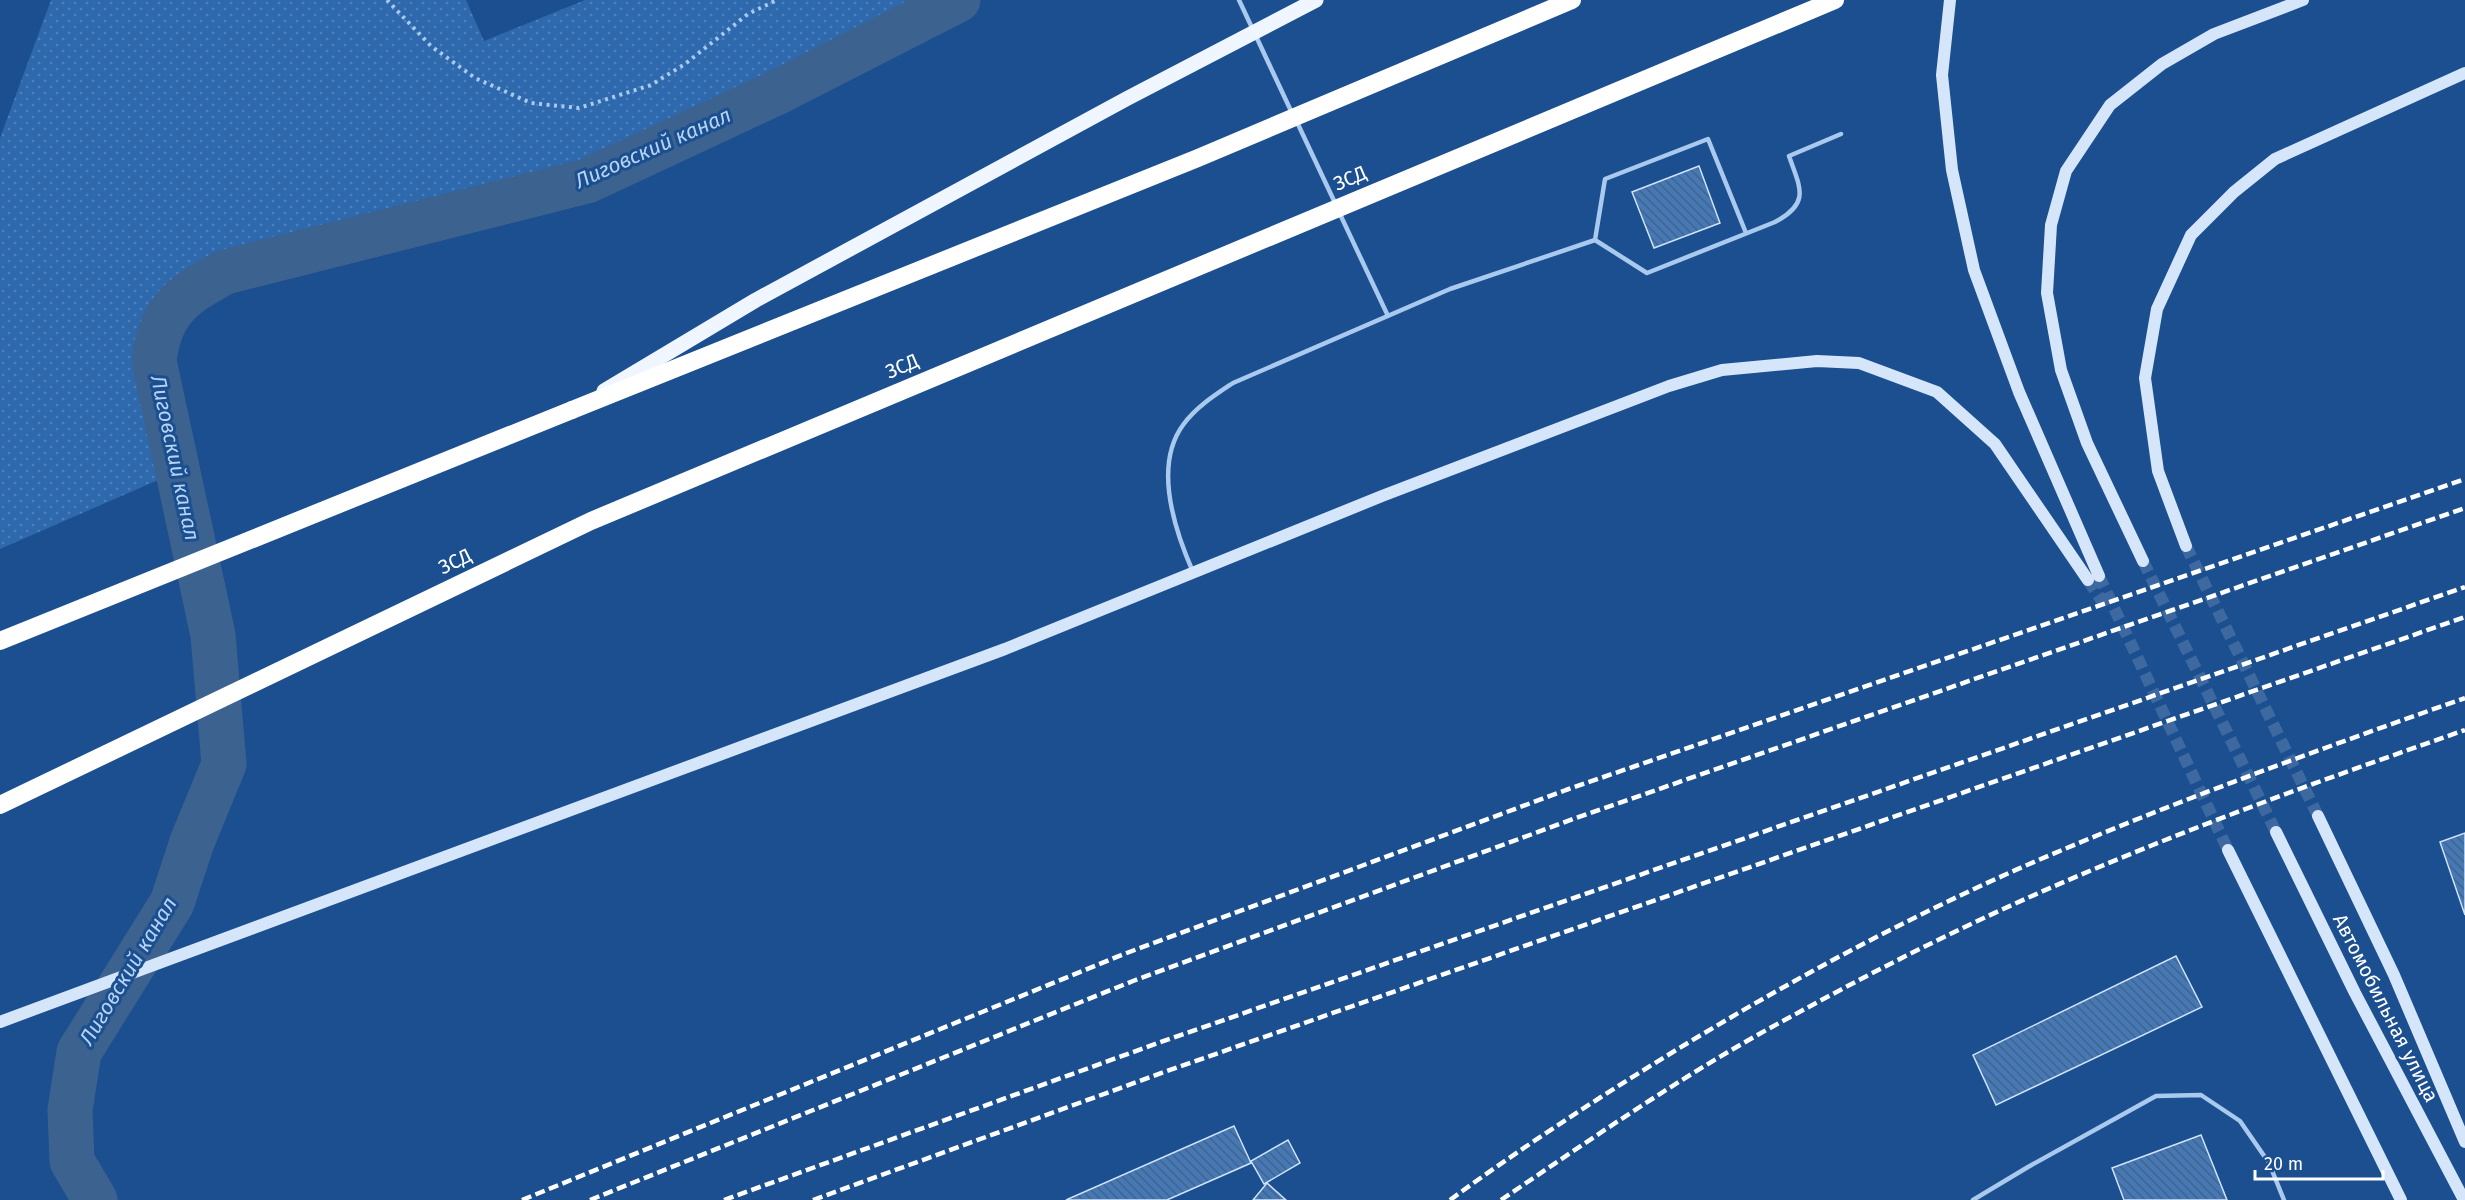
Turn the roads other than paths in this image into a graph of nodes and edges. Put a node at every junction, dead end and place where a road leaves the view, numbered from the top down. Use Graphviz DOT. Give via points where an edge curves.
graph roads {
  1 [pos="1239,0"];
  2 [pos="1316,0"];
  3 [pos="1572,0"];
  4 [pos="1835,0"];
  5 [pos="1950,0"];
  6 [pos="2303,0"];
  7 [pos="2465,73"];
  8 [pos="1841,134"];
  9 [pos="1746,233"];
  10 [pos="1595,240"];
  11 [pos="1388,316"];
  12 [pos="572,410"];
  13 [pos="2186,546"];
  14 [pos="2143,561"];
  15 [pos="1194,572"];
  16 [pos="0,641"];
  17 [pos="0,806"];
  18 [pos="2318,816"];
  19 [pos="2276,832"];
  20 [pos="2228,850"];
  21 [pos="0,1022"];
  22 [pos="2465,1142"];
  23 [pos="1973,1200"];
  24 [pos="2284,1200"];
  25 [pos="2401,1200"];
  26 [pos="2464,1200"];
  1 -- 11 [label="lane"];
  2 -- 12 [label="main road, bridge" via="756,300"];
  3 -- 12 [label="highway, bridge" via="1198,158"];
  4 -- 17 [label="highway, ЗСД, bridge" via="591,521"];
  5 -- 15 [label="main road" via="1942,75 1952,170 1974,270 2094,578 1995,444 1937,392 1859,363 1817,361 1722,370 1669,386"];
  6 -- 14 [label="main road" via="2214,34 2162,64 2110,105 2066,171 2051,225 2048,293 2061,370 2087,443"];
  7 -- 13 [label="main road" via="2276,159 2191,235 2157,309 2145,378 2158,471"];
  8 -- 9 [label="lane" via="1790,156 1802,192 1799,203 1790,214"];
  9 -- 10 [label="lane" via="1647,273"];
  9 -- 10 [label="lane" via="1708,139 1605,179"];
  10 -- 11 [label="lane" via="1450,289"];
  11 -- 15 [label="lane" via="1233,383 1206,401 1182,426 1170,454 1168,486 1174,521"];
  12 -- 16 [label="highway"];
  15 -- 21 [label="main road" via="1005,649"];
  18 -- 22 [label="main road" via="2394,975"];
  19 -- 26 [label="main road, Автомобильная улица"];
  20 -- 25 [label="main road"];
  23 -- 24 [label="lane" via="2156,1096 2201,1095 2240,1121 2269,1162"];
}
